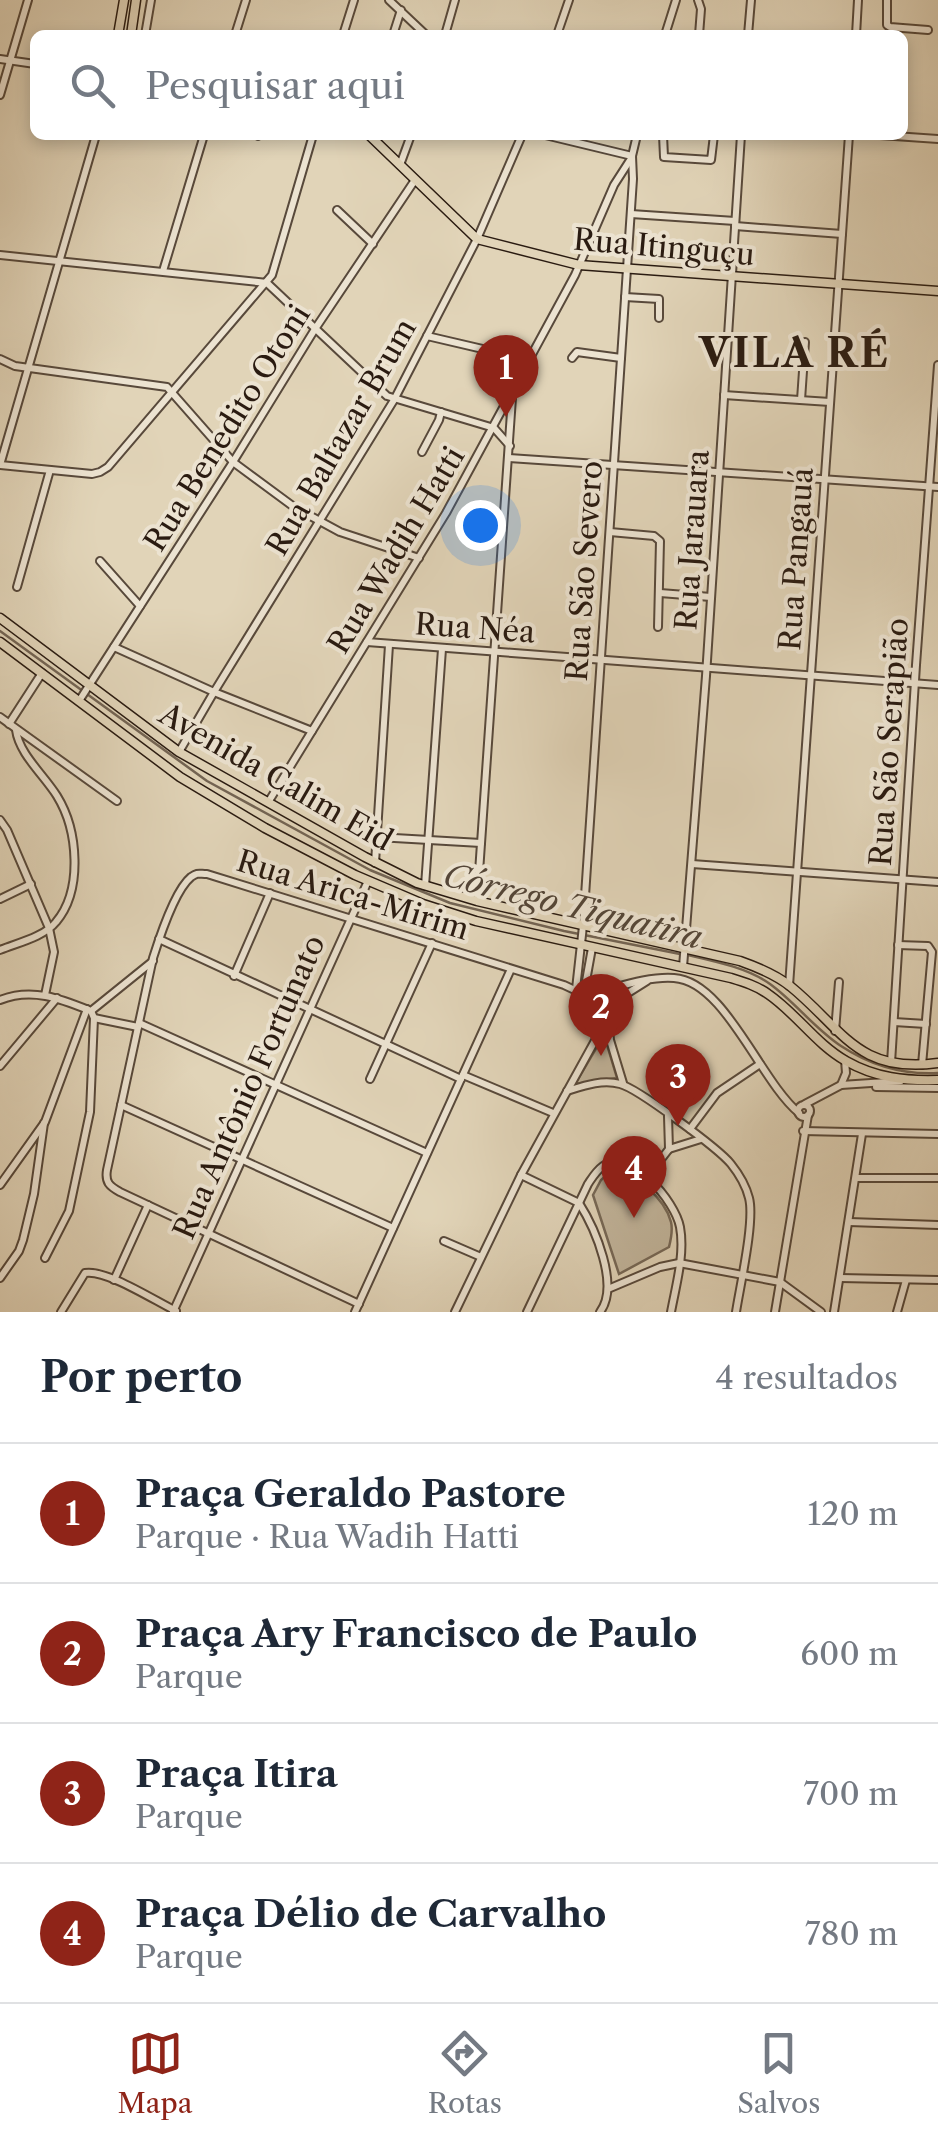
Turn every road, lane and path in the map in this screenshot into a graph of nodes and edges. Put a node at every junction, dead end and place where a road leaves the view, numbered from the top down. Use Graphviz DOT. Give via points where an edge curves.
graph roads {
  1 [pos="28,0"];
  2 [pos="124,0"];
  3 [pos="136,0"];
  4 [pos="150,0"];
  5 [pos="246,0"];
  6 [pos="354,0"];
  7 [pos="389,0"];
  8 [pos="455,0"];
  9 [pos="569,0"];
  10 [pos="676,0"];
  11 [pos="698,0"];
  12 [pos="751,0"];
  13 [pos="858,0"];
  14 [pos="886,0"];
  15 [pos="401,10"];
  16 [pos="119,30"];
  17 [pos="132,30"];
  18 [pos="146,30"];
  19 [pos="237,30"];
  20 [pos="345,30"];
  21 [pos="395,30"];
  22 [pos="421,30"];
  23 [pos="447,30"];
  24 [pos="559,30"];
  25 [pos="667,30"];
  26 [pos="699,30"];
  27 [pos="748,30"];
  28 [pos="856,30"];
  29 [pos="928,30"];
  30 [pos="0,59"];
  31 [pos="10,60"];
  32 [pos="30,63"];
  33 [pos="0,94"];
  34 [pos="908,137"];
  35 [pos="938,139"];
  36 [pos="95,140"];
  37 [pos="203,140"];
  38 [pos="312,140"];
  39 [pos="374,140"];
  40 [pos="409,140"];
  41 [pos="520,140"];
  42 [pos="566,140"];
  43 [pos="635,140"];
  44 [pos="664,140"];
  45 [pos="713,140"];
  46 [pos="741,140"];
  47 [pos="849,140"];
  48 [pos="632,156"];
  49 [pos="400,166"];
  50 [pos="414,180"];
  51 [pos="337,210"];
  52 [pos="631,214"];
  53 [pos="735,224"];
  54 [pos="842,234"];
  55 [pos="477,239"];
  56 [pos="373,244"];
  57 [pos="0,255"];
  58 [pos="59,262"];
  59 [pos="579,265"];
  60 [pos="626,270"];
  61 [pos="164,271"];
  62 [pos="732,276"];
  63 [pos="267,283"];
  64 [pos="838,284"];
  65 [pos="938,290"];
  66 [pos="625,297"];
  67 [pos="659,318"];
  68 [pos="315,329"];
  69 [pos="427,336"];
  70 [pos="804,342"];
  71 [pos="572,358"];
  72 [pos="621,358"];
  73 [pos="0,359"];
  74 [pos="530,360"];
  75 [pos="938,364"];
  76 [pos="28,368"];
  77 [pos="172,390"];
  78 [pos="512,394"];
  79 [pos="724,395"];
  80 [pos="394,400"];
  81 [pos="800,400"];
  82 [pos="830,402"];
  83 [pos="441,412"];
  84 [pos="494,428"];
  85 [pos="510,446"];
  86 [pos="422,452"];
  87 [pos="509,458"];
  88 [pos="233,462"];
  89 [pos="614,464"];
  90 [pos="0,465"];
  91 [pos="50,470"];
  92 [pos="719,471"];
  93 [pos="825,479"];
  94 [pos="934,487"];
  95 [pos="320,522"];
  96 [pos="610,532"];
  97 [pos="419,558"];
  98 [pos="100,561"];
  99 [pos="17,587"];
  100 [pos="660,593"];
  101 [pos="711,597"];
  102 [pos="140,606"];
  103 [pos="0,618"];
  104 [pos="658,627"];
  105 [pos="0,642"];
  106 [pos="367,642"];
  107 [pos="389,645"];
  108 [pos="114,647"];
  109 [pos="442,649"];
  110 [pos="495,652"];
  111 [pos="601,659"];
  112 [pos="706,666"];
  113 [pos="42,674"];
  114 [pos="810,675"];
  115 [pos="915,683"];
  116 [pos="938,685"];
  117 [pos="214,692"];
  118 [pos="84,693"];
  119 [pos="0,717"];
  120 [pos="13,727"];
  121 [pos="312,732"];
  122 [pos="180,752"];
  123 [pos="118,801"];
  124 [pos="268,801"];
  125 [pos="0,820"];
  126 [pos="377,837"];
  127 [pos="430,840"];
  128 [pos="481,844"];
  129 [pos="375,862"];
  130 [pos="692,864"];
  131 [pos="797,871"];
  132 [pos="902,880"];
  133 [pos="368,881"];
  134 [pos="938,882"];
  135 [pos="32,884"];
  136 [pos="425,886"];
  137 [pos="270,893"];
  138 [pos="0,898"];
  139 [pos="478,901"];
  140 [pos="350,918"];
  141 [pos="49,928"];
  142 [pos="582,935"];
  143 [pos="159,939"];
  144 [pos="432,943"];
  145 [pos="898,945"];
  146 [pos="592,948"];
  147 [pos="685,948"];
  148 [pos="0,950"];
  149 [pos="153,961"];
  150 [pos="683,967"];
  151 [pos="510,969"];
  152 [pos="234,976"];
  153 [pos="646,981"];
  154 [pos="839,982"];
  155 [pos="790,986"];
  156 [pos="583,992"];
  157 [pos="45,995"];
  158 [pos="57,998"];
  159 [pos="0,1000"];
  160 [pos="613,1008"];
  161 [pos="309,1010"];
  162 [pos="91,1012"];
  163 [pos="608,1016"];
  164 [pos="894,1022"];
  165 [pos="926,1024"];
  166 [pos="139,1025"];
  167 [pos="835,1031"];
  168 [pos="386,1045"];
  169 [pos="845,1060"];
  170 [pos="892,1063"];
  171 [pos="938,1063"];
  172 [pos="760,1064"];
  173 [pos="922,1065"];
  174 [pos="0,1066"];
  175 [pos="462,1077"];
  176 [pos="370,1079"];
  177 [pos="902,1080"];
  178 [pos="860,1083"];
  179 [pos="938,1084"];
  180 [pos="624,1085"];
  181 [pos="841,1085"];
  182 [pos="275,1086"];
  183 [pos="566,1092"];
  184 [pos="121,1105"];
  185 [pos="804,1110"];
  186 [pos="554,1113"];
  187 [pos="668,1115"];
  188 [pos="44,1122"];
  189 [pos="690,1129"];
  190 [pos="804,1133"];
  191 [pos="862,1134"];
  192 [pos="938,1134"];
  193 [pos="702,1139"];
  194 [pos="669,1148"];
  195 [pos="428,1153"];
  196 [pos="242,1161"];
  197 [pos="521,1174"];
  198 [pos="648,1176"];
  199 [pos="856,1178"];
  200 [pos="938,1178"];
  201 [pos="0,1185"];
  202 [pos="580,1203"];
  203 [pos="148,1205"];
  204 [pos="849,1222"];
  205 [pos="938,1225"];
  206 [pos="393,1228"];
  207 [pos="208,1233"];
  208 [pos="444,1241"];
  209 [pos="480,1257"];
  210 [pos="45,1258"];
  211 [pos="679,1263"];
  212 [pos="742,1274"];
  213 [pos="0,1278"];
  214 [pos="840,1278"];
  215 [pos="906,1279"];
  216 [pos="114,1280"];
  217 [pos="938,1280"];
  218 [pos="780,1282"];
  219 [pos="608,1289"];
  220 [pos="357,1308"];
  221 [pos="604,1309"];
  222 [pos="61,1312"];
  223 [pos="175,1312"];
  224 [pos="454,1312"];
  225 [pos="527,1312"];
  226 [pos="671,1312"];
  227 [pos="736,1312"];
  228 [pos="775,1312"];
  229 [pos="821,1312"];
  230 [pos="834,1312"];
  231 [pos="896,1312"];
  1 -- 31 [label="street"];
  2 -- 16 [label="main road"];
  3 -- 17 [label="main road"];
  4 -- 18 [label="street"];
  5 -- 19 [label="street"];
  6 -- 20 [label="street"];
  7 -- 15 [label="street"];
  8 -- 23 [label="street"];
  9 -- 24 [label="street"];
  10 -- 25 [label="street"];
  11 -- 26 [label="street"];
  12 -- 27 [label="street"];
  13 -- 28 [label="street"];
  14 -- 29 [label="street" via="887,25"];
  15 -- 21 [label="street"];
  15 -- 22 [label="street"];
  30 -- 31 [label="street"];
  31 -- 32 [label="street"];
  31 -- 33 [label="street"];
  34 -- 35 [label="street"];
  36 -- 58 [label="street"];
  37 -- 61 [label="street"];
  38 -- 63 [label="street"];
  39 -- 49 [label="main road, Rua Itinguçu"];
  40 -- 49 [label="street"];
  41 -- 55 [label="street, Rua Baltazar Brum"];
  42 -- 48 [label="street"];
  43 -- 48 [label="street"];
  44 -- 45 [label="street" via="662,156 711,160"];
  46 -- 53 [label="street, Rua Jarauara"];
  47 -- 54 [label="street, Rua Pangauá"];
  48 -- 52 [label="street, Rua São Severo"];
  48 -- 59 [label="street, Rua Wadih Hatti"];
  49 -- 50 [label="main road, Rua Itinguçu"];
  50 -- 55 [label="main road, Rua Itinguçu"];
  50 -- 56 [label="street, Rua Benedito Otoni"];
  51 -- 56 [label="street"];
  52 -- 53 [label="street"];
  52 -- 60 [label="street, Rua São Severo"];
  53 -- 54 [label="street"];
  53 -- 62 [label="street, Rua Jarauara"];
  54 -- 64 [label="street, Rua Pangauá"];
  55 -- 59 [label="main road, Rua Itinguçu"];
  55 -- 69 [label="street, Rua Baltazar Brum"];
  56 -- 68 [label="street, Rua Benedito Otoni"];
  57 -- 58 [label="street"];
  58 -- 61 [label="street"];
  58 -- 76 [label="street"];
  59 -- 60 [label="main road, Rua Itinguçu"];
  59 -- 74 [label="street, Rua Wadih Hatti"];
  60 -- 62 [label="main road, Rua Itinguçu"];
  60 -- 66 [label="street, Rua São Severo"];
  61 -- 63 [label="street"];
  62 -- 64 [label="main road, Rua Itinguçu"];
  62 -- 79 [label="street, Rua Jarauara"];
  63 -- 68 [label="street"];
  63 -- 77 [label="street"];
  64 -- 65 [label="main road, Rua Itinguçu"];
  64 -- 82 [label="street, Rua Pangauá"];
  66 -- 67 [label="street" via="659,299"];
  66 -- 72 [label="street, Rua São Severo"];
  68 -- 80 [label="street"];
  68 -- 88 [label="street, Rua Benedito Otoni"];
  69 -- 74 [label="street"];
  69 -- 80 [label="street, Rua Baltazar Brum"];
  70 -- 81 [label="street"];
  71 -- 72 [label="street" via="577,352"];
  72 -- 89 [label="street, Rua São Severo"];
  73 -- 76 [label="street"];
  74 -- 78 [label="street, Rua Wadih Hatti"];
  75 -- 94 [label="street, Rua São Serapião"];
  76 -- 77 [label="street"];
  76 -- 90 [label="street"];
  77 -- 88 [label="street"];
  77 -- 91 [label="street" via="103,471"];
  78 -- 84 [label="street, Rua Wadih Hatti"];
  78 -- 85 [label="street"];
  79 -- 81 [label="street"];
  79 -- 92 [label="street, Rua Jarauara"];
  80 -- 83 [label="street"];
  80 -- 95 [label="street, Rua Baltazar Brum"];
  81 -- 82 [label="street"];
  82 -- 93 [label="street, Rua Pangauá"];
  83 -- 84 [label="street"];
  83 -- 86 [label="street"];
  84 -- 85 [label="street"];
  84 -- 97 [label="street, Rua Wadih Hatti"];
  85 -- 87 [label="street"];
  87 -- 89 [label="street"];
  87 -- 110 [label="street"];
  88 -- 95 [label="street"];
  88 -- 102 [label="street, Rua Benedito Otoni"];
  89 -- 92 [label="street"];
  89 -- 96 [label="street, Rua São Severo"];
  90 -- 91 [label="street"];
  91 -- 99 [label="street"];
  92 -- 93 [label="street"];
  92 -- 101 [label="street, Rua Jarauara"];
  93 -- 94 [label="street"];
  93 -- 114 [label="street, Rua Pangauá"];
  94 -- 115 [label="street, Rua São Serapião"];
  95 -- 97 [label="street"];
  95 -- 117 [label="street, Rua Baltazar Brum"];
  96 -- 100 [label="street" via="658,538"];
  96 -- 111 [label="street, Rua São Severo"];
  97 -- 106 [label="street, Rua Wadih Hatti"];
  98 -- 102 [label="street"];
  100 -- 101 [label="street"];
  100 -- 104 [label="street"];
  101 -- 112 [label="street, Rua Jarauara"];
  102 -- 108 [label="street, Rua Benedito Otoni"];
  103 -- 118 [label="main road, Avenida Calim Eid"];
  105 -- 113 [label="main road, Avenida Calim Eid"];
  106 -- 107 [label="street, Rua Néa"];
  106 -- 121 [label="street, Rua Wadih Hatti"];
  107 -- 109 [label="street, Rua Néa"];
  107 -- 126 [label="street"];
  108 -- 117 [label="street"];
  108 -- 118 [label="street, Rua Benedito Otoni"];
  109 -- 110 [label="street, Rua Néa"];
  109 -- 127 [label="street"];
  110 -- 111 [label="street, Rua Néa"];
  110 -- 128 [label="street"];
  111 -- 112 [label="street, Rua Néa"];
  111 -- 142 [label="street, Rua São Severo"];
  112 -- 114 [label="street, Rua Néa"];
  112 -- 130 [label="street, Rua Jarauara"];
  113 -- 118 [label="main road, Avenida Calim Eid"];
  113 -- 120 [label="street"];
  114 -- 115 [label="street, Rua Néa"];
  114 -- 131 [label="street, Rua Pangauá"];
  115 -- 116 [label="street, Rua Néa"];
  115 -- 132 [label="street, Rua São Serapião"];
  117 -- 121 [label="street"];
  117 -- 122 [label="street, Rua Baltazar Brum"];
  118 -- 122 [label="main road, Avenida Calim Eid"];
  118 -- 133 [label="main road, Avenida Calim Eid" via="180,777"];
  119 -- 120 [label="street"];
  120 -- 123 [label="street"];
  120 -- 141 [label="street" via="61,803 73,844 73,880"];
  121 -- 124 [label="street, Rua Wadih Hatti"];
  122 -- 124 [label="main road, Avenida Calim Eid"];
  124 -- 129 [label="main road, Avenida Calim Eid"];
  125 -- 135 [label="street"];
  126 -- 127 [label="street"];
  126 -- 129 [label="street"];
  127 -- 128 [label="street"];
  127 -- 136 [label="street"];
  128 -- 139 [label="street"];
  129 -- 136 [label="main road, Avenida Calim Eid"];
  130 -- 131 [label="street"];
  130 -- 147 [label="street, Rua Jarauara"];
  131 -- 132 [label="street"];
  131 -- 155 [label="street, Rua Pangauá"];
  132 -- 134 [label="street"];
  132 -- 145 [label="street, Rua São Serapião"];
  133 -- 140 [label="street, Rua Antônio Fortunato"];
  133 -- 142 [label="main road, Avenida Calim Eid" via="453,914"];
  135 -- 138 [label="street"];
  135 -- 141 [label="street"];
  136 -- 139 [label="main road, Avenida Calim Eid"];
  137 -- 140 [label="street, Rua Arica-Mirim"];
  137 -- 143 [label="street, Rua Arica-Mirim" via="196,874"];
  137 -- 152 [label="street"];
  139 -- 142 [label="main road, Avenida Calim Eid"];
  140 -- 144 [label="street, Rua Arica-Mirim"];
  140 -- 161 [label="street, Rua Antônio Fortunato"];
  141 -- 148 [label="street"];
  141 -- 157 [label="street" via="54,952"];
  142 -- 146 [label="main road, Avenida Calim Eid"];
  142 -- 147 [label="main road, Avenida Calim Eid"];
  142 -- 156 [label="street, Rua São Severo"];
  143 -- 149 [label="street, Rua Arica-Mirim"];
  143 -- 152 [label="street"];
  144 -- 151 [label="street, Rua Arica-Mirim"];
  144 -- 168 [label="street"];
  145 -- 164 [label="street, Rua São Serapião"];
  145 -- 165 [label="street" via="932,949"];
  146 -- 150 [label="main road, Avenida Calim Eid"];
  146 -- 156 [label="street"];
  147 -- 150 [label="street, Rua Jarauara"];
  147 -- 155 [label="main road, Avenida Calim Eid" via="756,967"];
  149 -- 162 [label="street"];
  149 -- 166 [label="street, Rua Arica-Mirim"];
  150 -- 169 [label="main road, Avenida Calim Eid" via="762,990"];
  151 -- 156 [label="street, Rua Arica-Mirim"];
  151 -- 175 [label="street"];
  152 -- 161 [label="street"];
  153 -- 156 [label="street"];
  153 -- 160 [label="street"];
  153 -- 172 [label="street" via="690,980 703,988"];
  154 -- 167 [label="street"];
  155 -- 167 [label="main road, Avenida Calim Eid"];
  156 -- 160 [label="street, Rua Arica-Mirim"];
  157 -- 158 [label="street"];
  157 -- 159 [label="street"];
  158 -- 162 [label="street"];
  158 -- 174 [label="street"];
  160 -- 163 [label="street"];
  161 -- 168 [label="street"];
  161 -- 182 [label="street, Rua Antônio Fortunato"];
  162 -- 166 [label="street"];
  162 -- 188 [label="street"];
  162 -- 210 [label="street" via="90,1112 69,1210"];
  163 -- 180 [label="street"];
  163 -- 183 [label="street"];
  164 -- 165 [label="street"];
  164 -- 170 [label="street, Rua São Serapião"];
  165 -- 173 [label="street"];
  166 -- 182 [label="street"];
  166 -- 184 [label="street, Rua Arica-Mirim"];
  167 -- 170 [label="main road, Avenida Calim Eid"];
  168 -- 175 [label="street"];
  168 -- 176 [label="street"];
  169 -- 177 [label="main road, Avenida Calim Eid"];
  169 -- 181 [label="street"];
  170 -- 173 [label="main road, Avenida Calim Eid"];
  171 -- 173 [label="main road, Avenida Calim Eid"];
  172 -- 185 [label="street"];
  172 -- 189 [label="street" via="717,1093"];
  175 -- 186 [label="street"];
  175 -- 195 [label="street"];
  177 -- 178 [label="street"];
  177 -- 179 [label="main road, Avenida Calim Eid"];
  178 -- 179 [label="street"];
  178 -- 181 [label="street"];
  180 -- 183 [label="street"];
  180 -- 187 [label="street"];
  181 -- 185 [label="street"];
  182 -- 195 [label="street"];
  182 -- 196 [label="street, Rua Antônio Fortunato"];
  183 -- 186 [label="street"];
  184 -- 196 [label="street"];
  184 -- 203 [label="street, Rua Arica-Mirim" via="107,1181"];
  185 -- 190 [label="street"];
  186 -- 197 [label="street"];
  187 -- 189 [label="street"];
  187 -- 194 [label="street"];
  188 -- 201 [label="street"];
  188 -- 213 [label="street" via="23,1240"];
  189 -- 193 [label="street"];
  190 -- 191 [label="street"];
  190 -- 218 [label="street"];
  191 -- 192 [label="street"];
  191 -- 199 [label="street"];
  193 -- 194 [label="street"];
  193 -- 212 [label="street" via="732,1164 749,1197"];
  194 -- 198 [label="street"];
  195 -- 206 [label="street"];
  196 -- 206 [label="street"];
  196 -- 207 [label="street, Rua Antônio Fortunato"];
  197 -- 202 [label="street"];
  197 -- 209 [label="street"];
  198 -- 202 [label="street" via="620,1163 604,1166"];
  198 -- 211 [label="street" via="678,1217"];
  199 -- 200 [label="street"];
  199 -- 204 [label="street"];
  202 -- 219 [label="street"];
  202 -- 225 [label="street"];
  203 -- 207 [label="street, Rua Arica-Mirim"];
  203 -- 216 [label="street"];
  204 -- 205 [label="street"];
  204 -- 214 [label="street"];
  206 -- 220 [label="street"];
  207 -- 220 [label="street, Rua Arica-Mirim"];
  207 -- 223 [label="street, Rua Antônio Fortunato"];
  208 -- 209 [label="street"];
  209 -- 224 [label="street"];
  211 -- 212 [label="street"];
  211 -- 219 [label="street"];
  211 -- 226 [label="street"];
  212 -- 218 [label="street"];
  212 -- 227 [label="street"];
  214 -- 215 [label="street"];
  214 -- 230 [label="street"];
  215 -- 217 [label="street"];
  215 -- 231 [label="street"];
  216 -- 222 [label="street" via="88,1271"];
  216 -- 223 [label="street"];
  218 -- 228 [label="street"];
  218 -- 229 [label="street"];
  219 -- 221 [label="street"];
}
